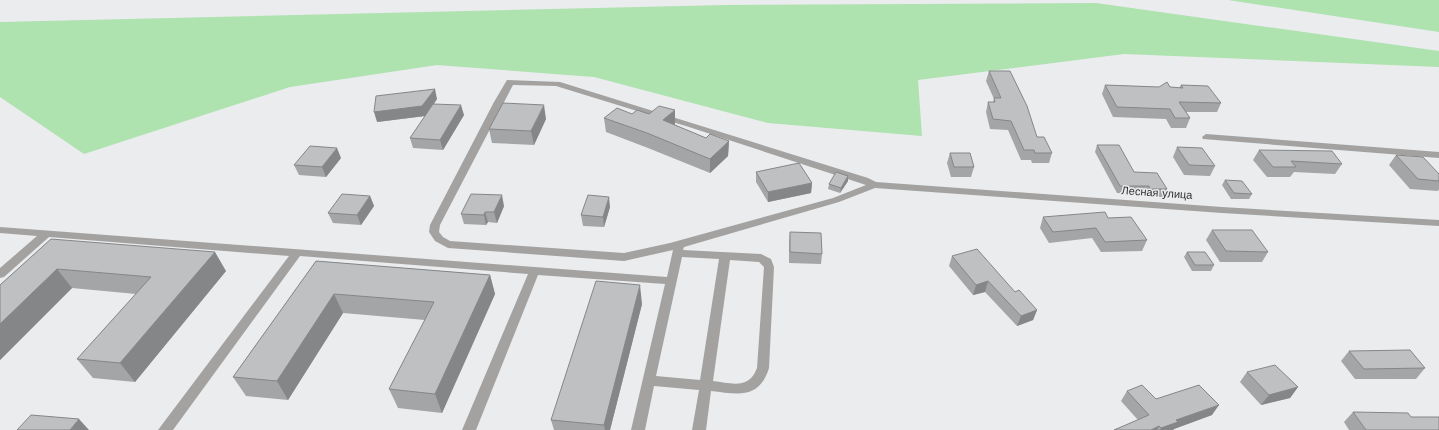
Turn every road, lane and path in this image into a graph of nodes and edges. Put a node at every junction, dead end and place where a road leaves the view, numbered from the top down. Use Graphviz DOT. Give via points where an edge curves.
graph roads {
  1 [pos="1206,138"];
  2 [pos="1439,155"];
  3 [pos="874,185"];
  4 [pos="1439,222"];
  5 [pos="0,230"];
  6 [pos="46,234"];
  7 [pos="678,249"];
  8 [pos="297,253"];
  9 [pos="725,256"];
  10 [pos="535,270"];
  11 [pos="0,274"];
  12 [pos="671,281"];
  13 [pos="649,380"];
  14 [pos="706,385"];
  15 [pos="165,430"];
  16 [pos="470,430"];
  17 [pos="638,430"];
  18 [pos="699,430"];
  1 -- 2 [label="street"];
  3 -- 4 [label="street, Лесная улица" via="1222,210"];
  3 -- 7 [label="street" via="836,200"];
  3 -- 7 [label="street" via="557,84 510,82 455,185 434,232 439,239 448,244 624,257"];
  5 -- 6 [label="street"];
  6 -- 8 [label="street"];
  6 -- 11 [label="street"];
  7 -- 9 [label="street"];
  7 -- 12 [label="street"];
  8 -- 10 [label="street"];
  8 -- 15 [label="street"];
  9 -- 14 [label="street"];
  9 -- 14 [label="street" via="761,258 769,267 764,368 755,385 743,389"];
  10 -- 12 [label="street"];
  10 -- 16 [label="street"];
  12 -- 13 [label="street"];
  13 -- 14 [label="street"];
  13 -- 17 [label="street"];
  14 -- 18 [label="street"];
}
